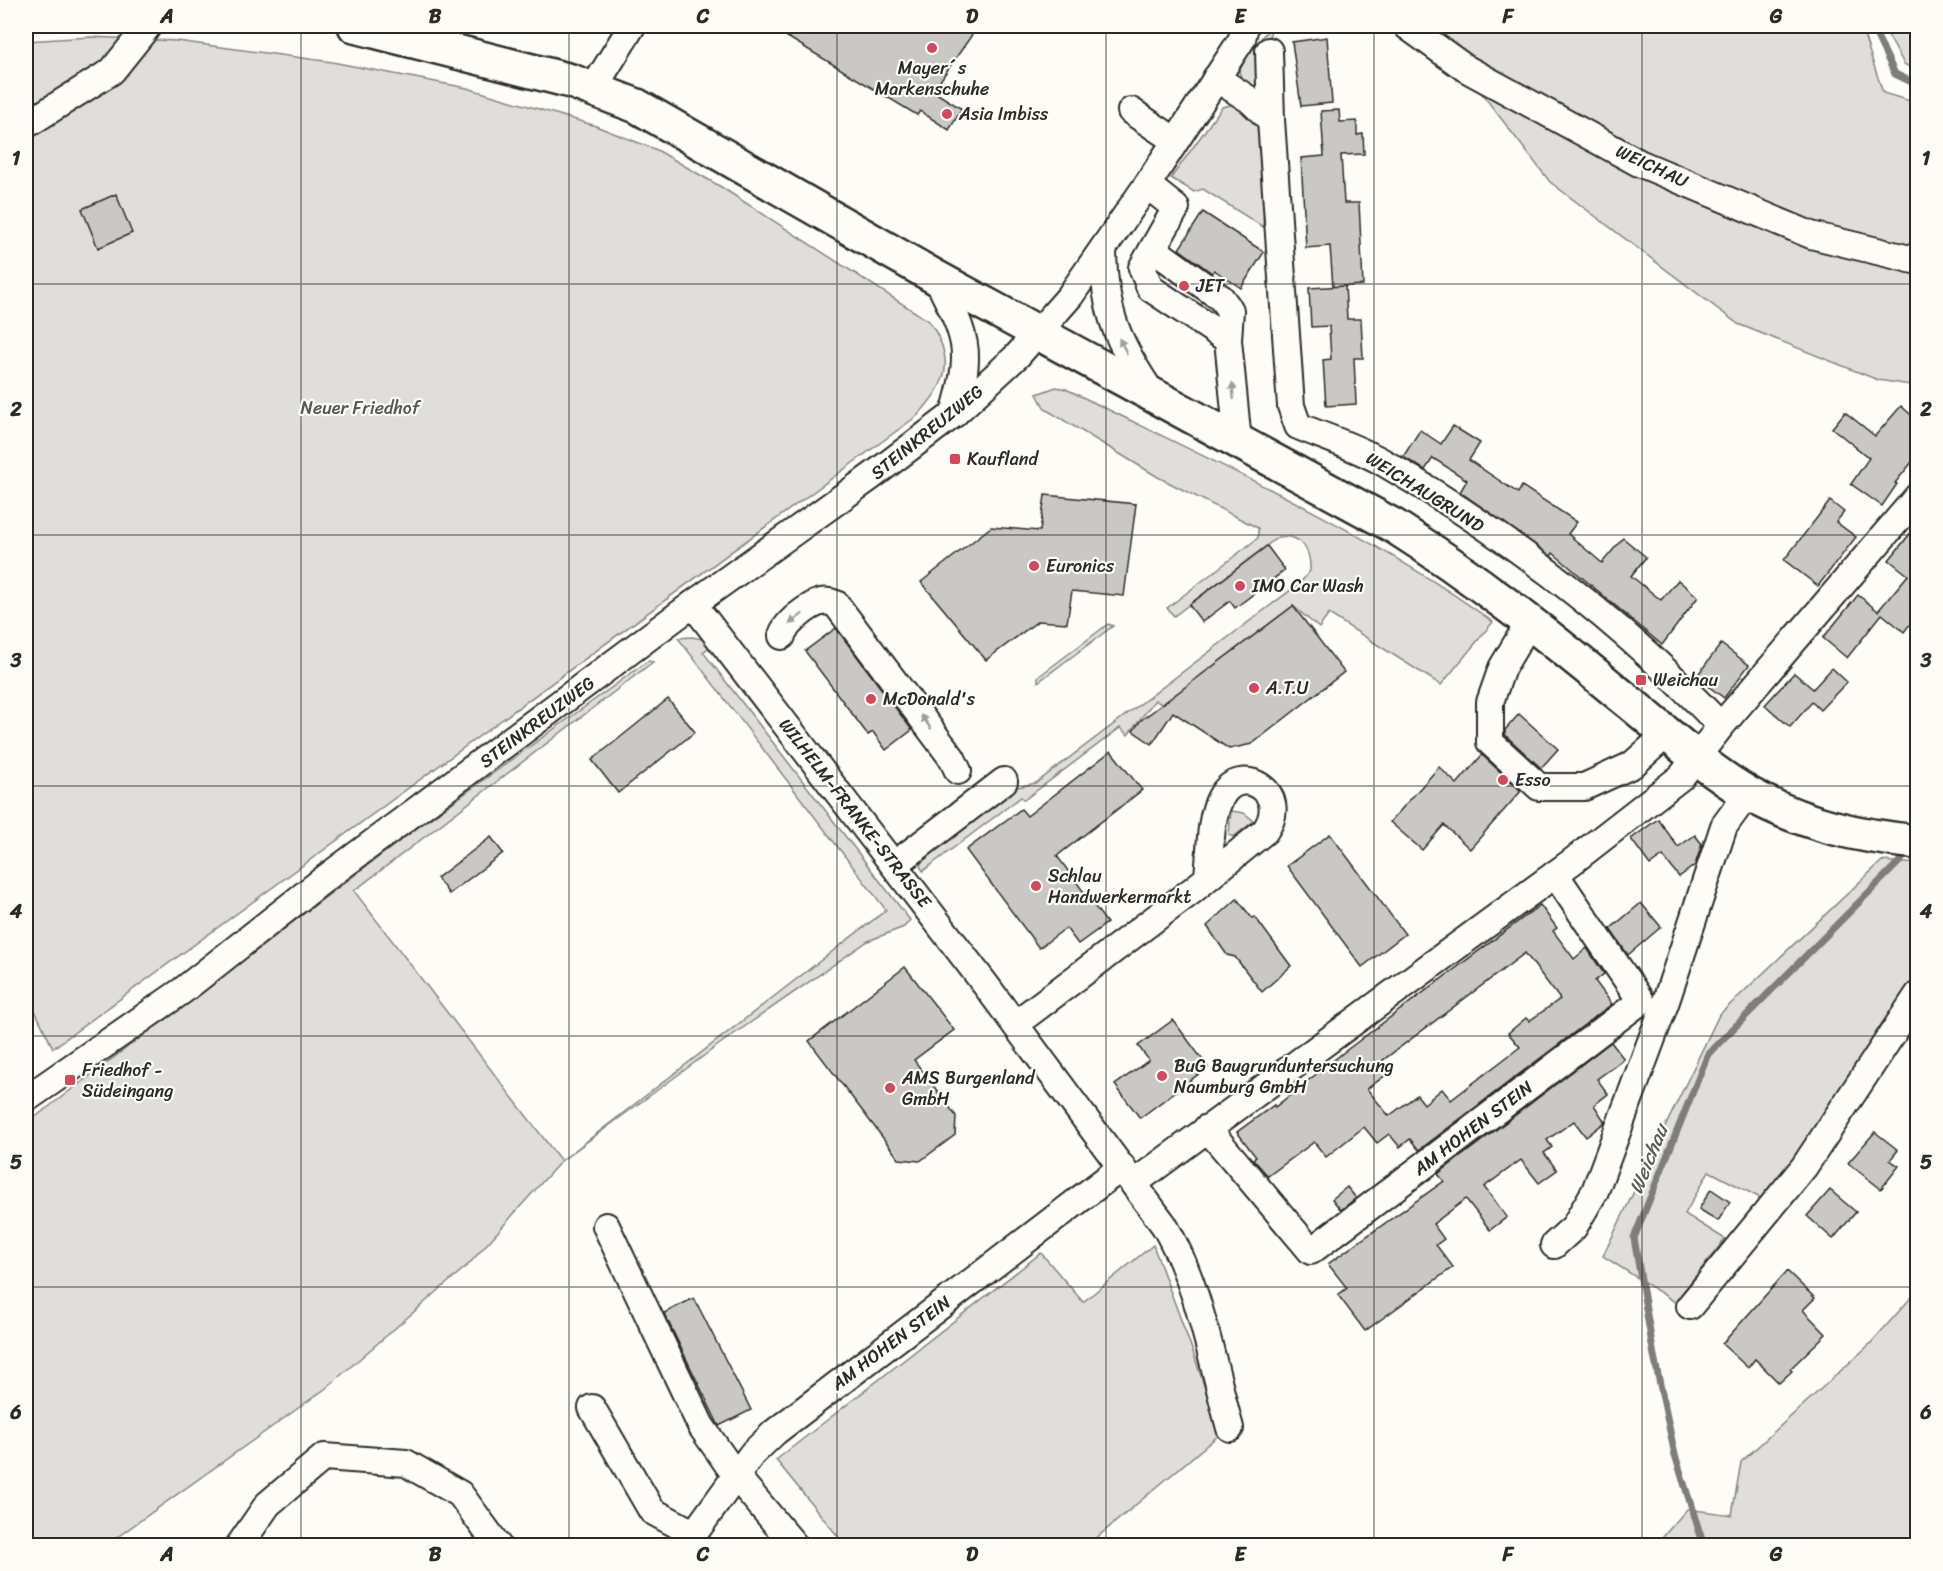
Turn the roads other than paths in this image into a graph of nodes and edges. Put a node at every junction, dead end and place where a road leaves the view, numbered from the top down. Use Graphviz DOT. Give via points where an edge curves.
graph roads {
  1 [pos="148,26"];
  2 [pos="355,26"];
  3 [pos="632,26"];
  4 [pos="1245,26"];
  5 [pos="1407,26"];
  6 [pos="1269,51"];
  7 [pos="1216,78"];
  8 [pos="593,89"];
  9 [pos="1131,111"];
  10 [pos="1271,120"];
  11 [pos="26,125"];
  12 [pos="1174,140"];
  13 [pos="1147,185"];
  14 [pos="1103,250"];
  15 [pos="1917,261"];
  16 [pos="937,278"];
  17 [pos="1038,333"];
  18 [pos="1153,396"];
  19 [pos="954,414"];
  20 [pos="1238,442"];
  21 [pos="1917,496"];
  22 [pos="693,604"];
  23 [pos="1530,621"];
  24 [pos="782,636"];
  25 [pos="1720,726"];
  26 [pos="1668,733"];
  27 [pos="1697,757"];
  28 [pos="958,771"];
  29 [pos="1004,781"];
  30 [pos="1748,793"];
  31 [pos="1917,842"];
  32 [pos="894,865"];
  33 [pos="1555,874"];
  34 [pos="1208,875"];
  35 [pos="1917,995"];
  36 [pos="1015,1024"];
  37 [pos="26,1099"];
  38 [pos="1207,1128"];
  39 [pos="1128,1175"];
  40 [pos="606,1226"];
  41 [pos="1554,1245"];
  42 [pos="1690,1306"];
  43 [pos="592,1408"];
  44 [pos="1230,1428"];
  45 [pos="736,1476"];
  46 [pos="689,1539"];
  47 [pos="239,1545"];
  48 [pos="498,1545"];
  49 [pos="795,1545"];
  1 -- 11 [label="street" via="112,71"];
  2 -- 8 [label="main road"];
  3 -- 8 [label="street"];
  4 -- 7 [label="street, STEINKREUZWEG" via="1242,39"];
  5 -- 15 [label="street, WEICHAU" via="1465,68 1639,163 1811,235"];
  6 -- 10 [label="street, WEICHAUGRUND"];
  7 -- 10 [label="street" via="1250,100"];
  7 -- 12 [label="street, STEINKREUZWEG"];
  8 -- 16 [label="main road" via="647,112"];
  9 -- 12 [label="street"];
  10 -- 25 [label="street, WEICHAUGRUND" via="1291,406 1298,426 1385,463 1510,545 1601,612 1672,675"];
  12 -- 13 [label="street, STEINKREUZWEG"];
  13 -- 14 [label="street, STEINKREUZWEG"];
  20 -- 13 [label="street, one-way" via="1228,340 1150,288 1142,268 1176,208"];
  14 -- 17 [label="street, STEINKREUZWEG"];
  18 -- 14 [label="street, one-way" via="1113,325 1103,283"];
  16 -- 17 [label="main road"];
  16 -- 19 [label="street" via="965,355"];
  17 -- 18 [label="main road"];
  17 -- 19 [label="street, STEINKREUZWEG"];
  18 -- 20 [label="main road"];
  19 -- 22 [label="street, STEINKREUZWEG"];
  20 -- 23 [label="main road" via="1394,526"];
  21 -- 25 [label="street"];
  22 -- 32 [label="street, WILHELM-FRANKE-STRASSE"];
  22 -- 37 [label="street, STEINKREUZWEG" via="323,880 182,991"];
  23 -- 26 [label="main road"];
  23 -- 26 [label="street" via="1502,668 1490,702 1491,742 1539,787 1584,787 1632,765"];
  28 -- 24 [label="street, one-way" via="836,604 814,605 785,627"];
  25 -- 27 [label="street"];
  26 -- 27 [label="main road"];
  27 -- 30 [label="main road"];
  27 -- 33 [label="street, AM HOHEN STEIN" via="1681,777"];
  29 -- 32 [label="street"];
  30 -- 31 [label="main road" via="1804,820 1833,829"];
  30 -- 41 [label="street" via="1724,826 1666,1001 1595,1191 1574,1227"];
  32 -- 36 [label="street, WILHELM-FRANKE-STRASSE"];
  33 -- 38 [label="street, AM HOHEN STEIN"];
  33 -- 38 [label="street, AM HOHEN STEIN" via="1641,1001 1311,1251"];
  34 -- 36 [label="street"];
  35 -- 42 [label="street" via="1804,1167"];
  36 -- 39 [label="street, WILHELM-FRANKE-STRASSE"];
  38 -- 39 [label="street, AM HOHEN STEIN"];
  39 -- 44 [label="street, WILHELM-FRANKE-STRASSE" via="1178,1248 1194,1290"];
  39 -- 45 [label="street, AM HOHEN STEIN" via="775,1432"];
  40 -- 45 [label="street" via="700,1426"];
  43 -- 46 [label="street" via="652,1511"];
  45 -- 46 [label="street, AM HOHEN STEIN"];
  45 -- 49 [label="street"];
  47 -- 48 [label="street" via="268,1504 324,1457 406,1463 460,1494"];
}
